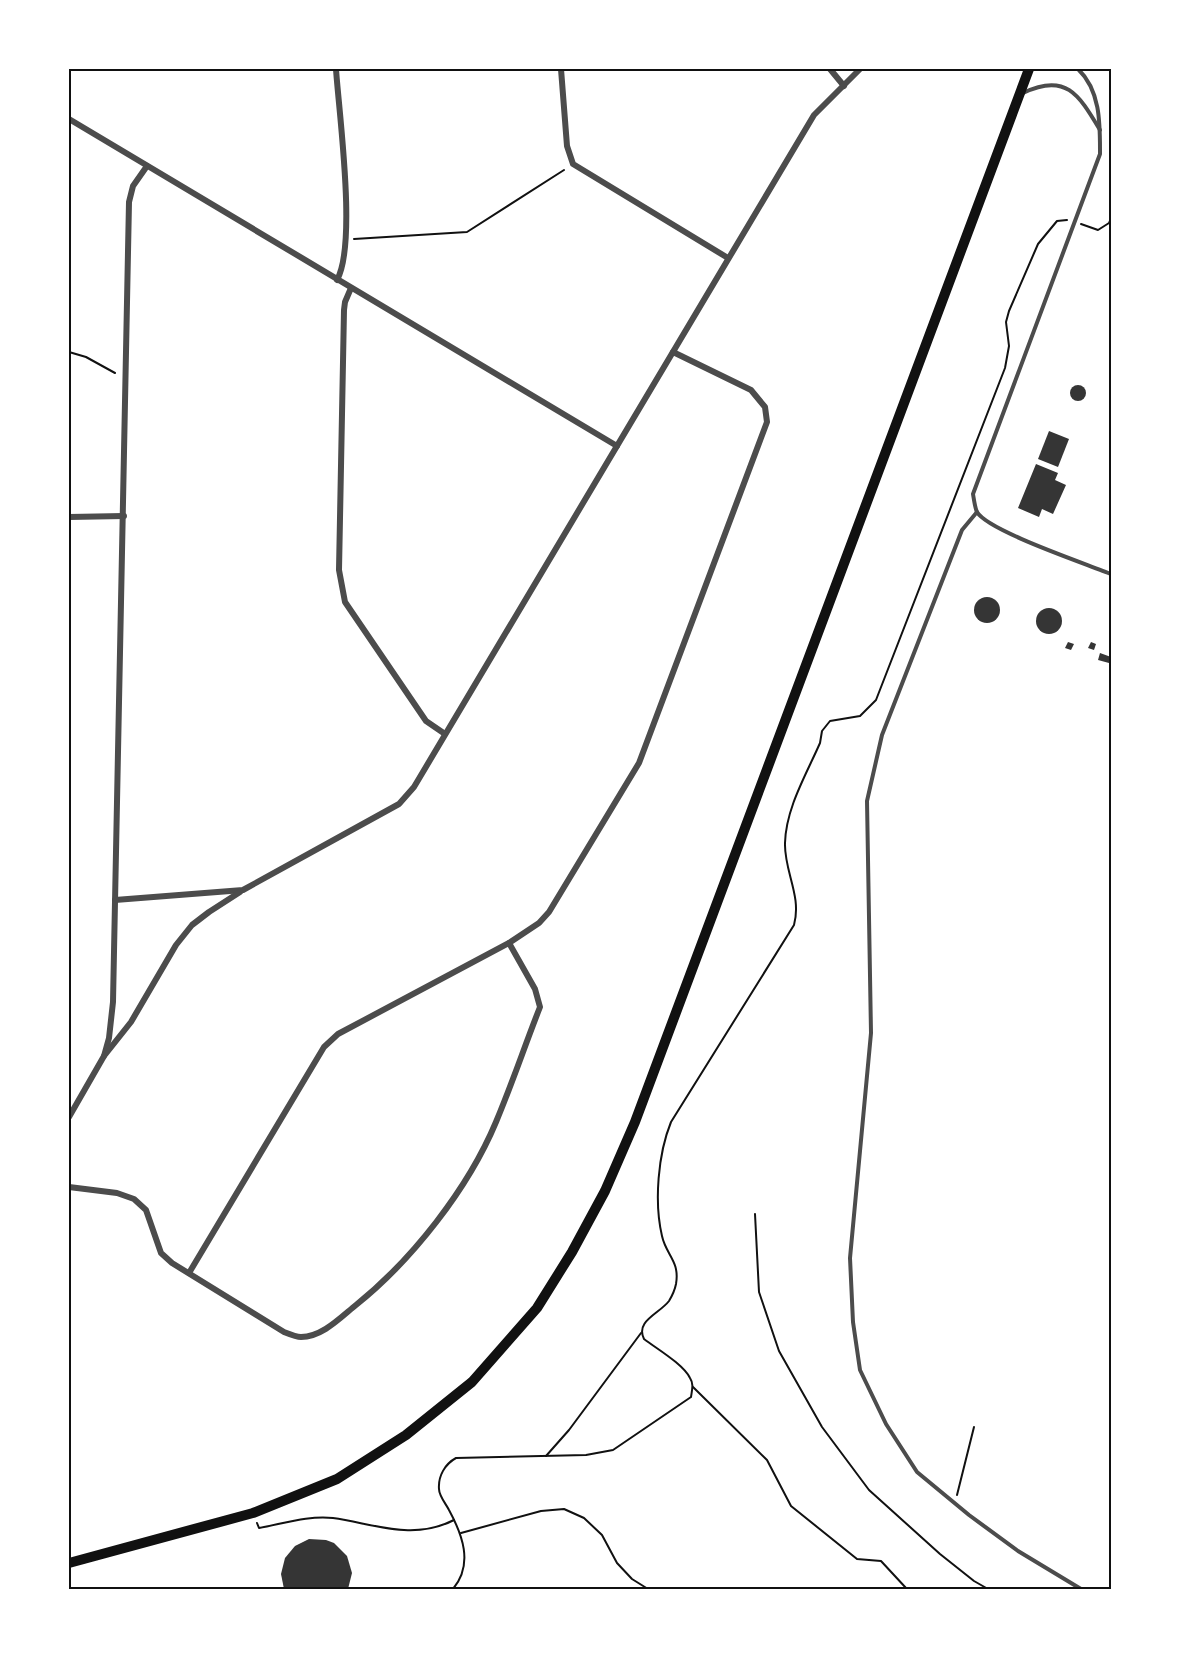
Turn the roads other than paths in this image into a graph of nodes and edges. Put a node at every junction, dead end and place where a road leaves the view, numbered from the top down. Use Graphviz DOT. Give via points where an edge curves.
graph roads {
  1 [pos="336,69"];
  2 [pos="561,69"];
  3 [pos="830,69"];
  4 [pos="860,69"];
  5 [pos="1029,69"];
  6 [pos="1078,69"];
  7 [pos="844,86"];
  8 [pos="1019,95"];
  9 [pos="69,119"];
  10 [pos="1100,130"];
  11 [pos="147,166"];
  12 [pos="728,258"];
  13 [pos="337,279"];
  14 [pos="351,288"];
  15 [pos="673,352"];
  16 [pos="617,446"];
  17 [pos="977,512"];
  18 [pos="124,516"];
  19 [pos="69,517"];
  20 [pos="1111,574"];
  21 [pos="445,734"];
  22 [pos="243,890"];
  23 [pos="116,900"];
  24 [pos="509,943"];
  25 [pos="104,1056"];
  26 [pos="69,1117"];
  27 [pos="69,1187"];
  28 [pos="189,1274"];
  29 [pos="69,1563"];
  30 [pos="1081,1589"];
  1 -- 13 [label="street" via="345,185 344,261"];
  2 -- 12 [label="street" via="567,146 573,164"];
  3 -- 7 [label="street"];
  4 -- 7 [label="street"];
  5 -- 8 [label="main road"];
  6 -- 10 [label="lane" via="1093,93"];
  7 -- 12 [label="street" via="814,115"];
  8 -- 10 [label="lane" via="1039,85 1068,87"];
  8 -- 29 [label="main road" via="635,1122 605,1191 537,1308 472,1382 406,1435 337,1479 253,1514"];
  9 -- 11 [label="street"];
  10 -- 17 [label="lane" via="1100,154 973,494"];
  11 -- 13 [label="street"];
  11 -- 18 [label="street" via="133,186 129,202"];
  12 -- 15 [label="street"];
  13 -- 14 [label="street"];
  14 -- 16 [label="street"];
  14 -- 21 [label="street" via="345,302 344,322 339,570 345,602 426,721"];
  15 -- 16 [label="street"];
  15 -- 24 [label="street" via="751,390 765,406 767,422 639,763 549,912"];
  16 -- 21 [label="street"];
  17 -- 20 [label="lane" via="1010,533"];
  17 -- 30 [label="lane" via="962,530 882,735 867,801 871,1033 850,1258 853,1322 860,1370 886,1425 917,1472 1018,1551"];
  18 -- 19 [label="street"];
  18 -- 23 [label="street"];
  21 -- 22 [label="street" via="414,787 399,804"];
  22 -- 23 [label="street"];
  22 -- 25 [label="street" via="192,925 131,1022"];
  23 -- 25 [label="street" via="113,1002"];
  24 -- 28 [label="street" via="338,1034 324,1047"];
  24 -- 28 [label="street" via="535,989 540,1007 495,1124 472,1167 415,1248 376,1289 330,1326 300,1337 284,1332"];
  25 -- 26 [label="street"];
  27 -- 28 [label="street" via="134,1199 146,1210 161,1253"];
}
